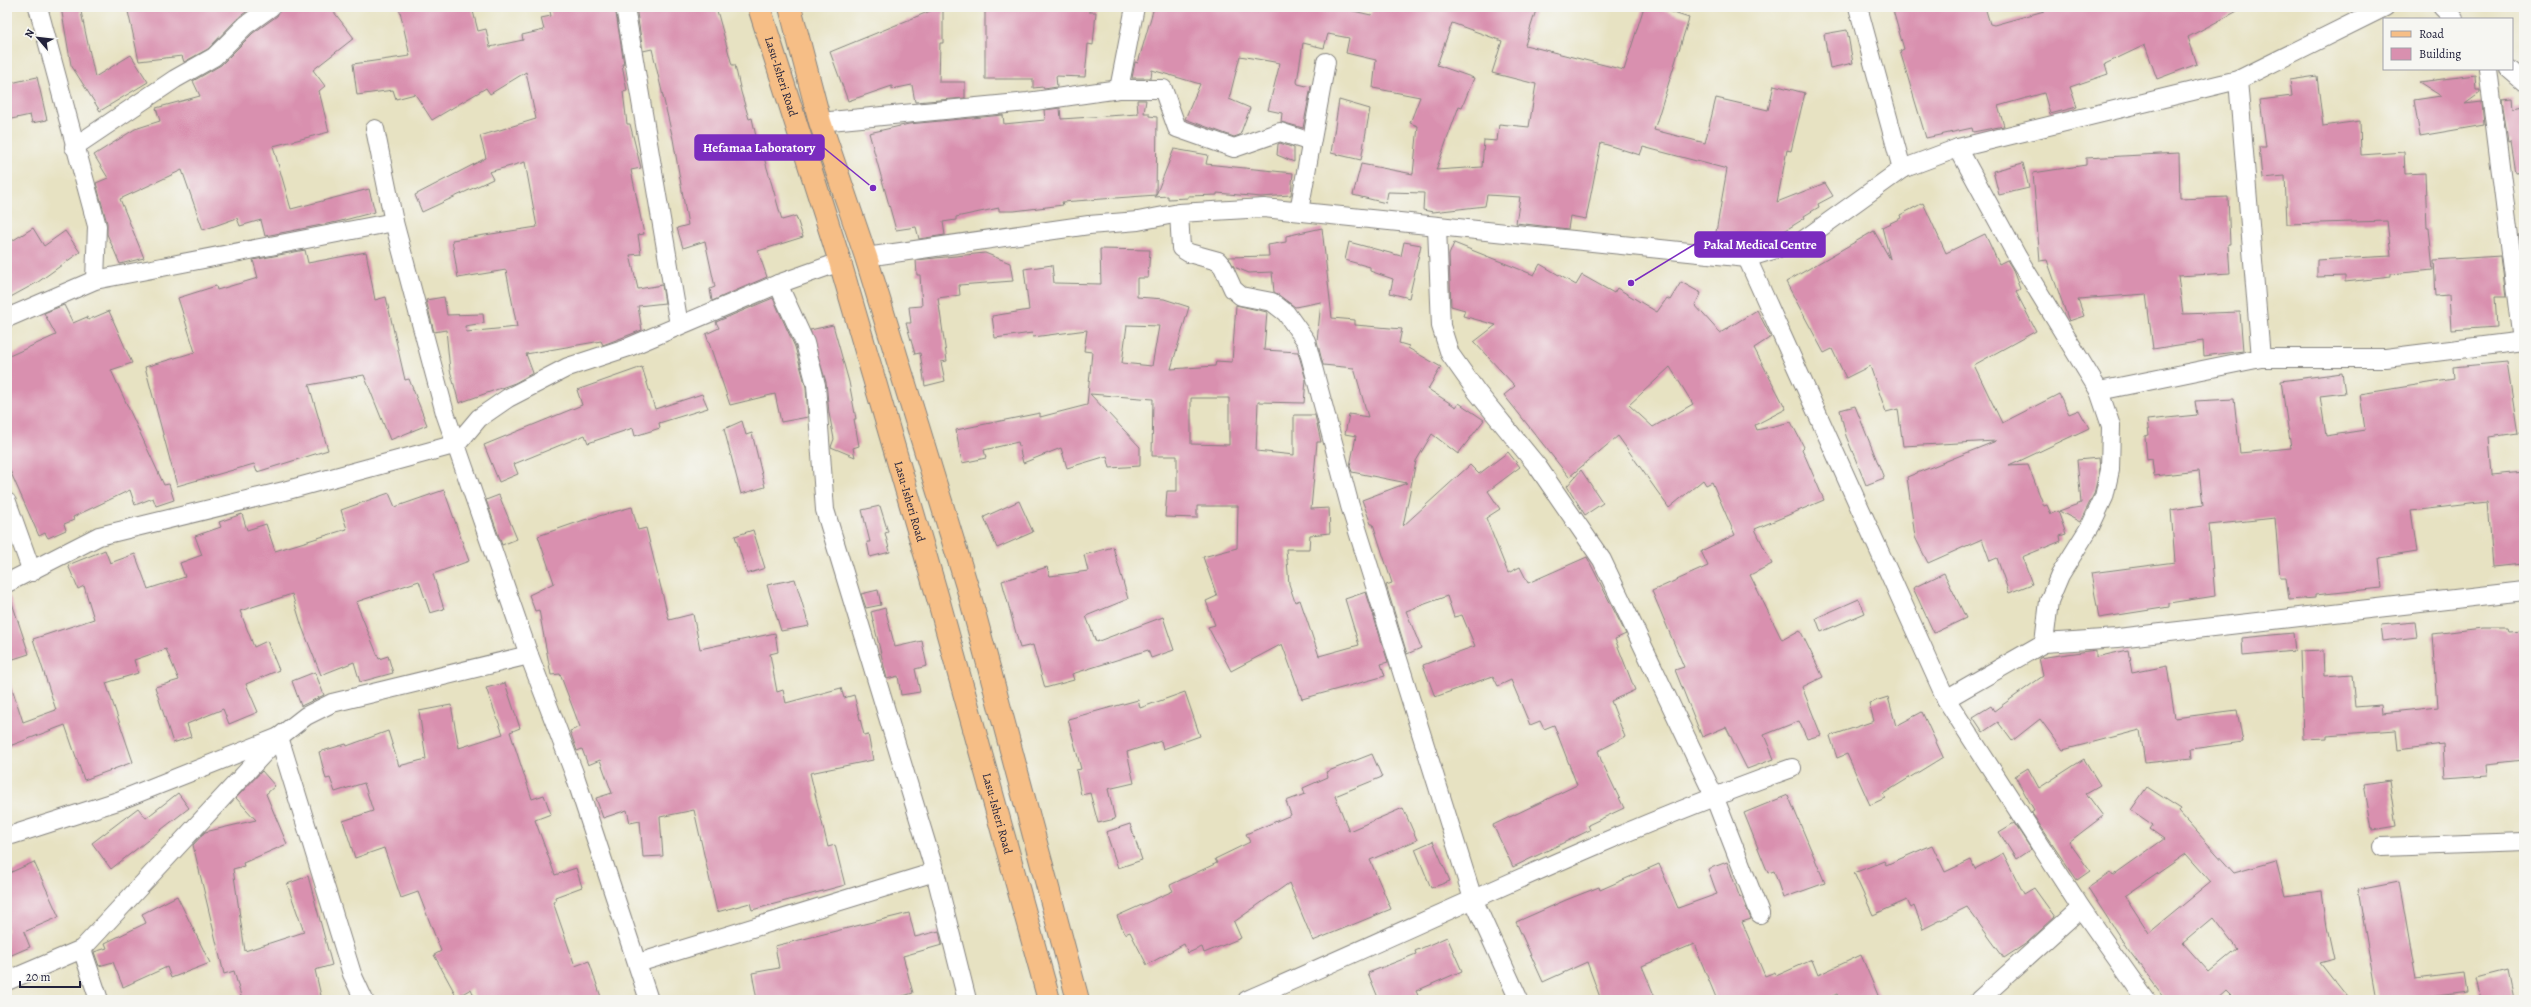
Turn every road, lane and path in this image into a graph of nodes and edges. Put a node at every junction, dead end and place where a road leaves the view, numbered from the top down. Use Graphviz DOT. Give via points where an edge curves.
graph roads {
  1 [pos="38,7"];
  2 [pos="271,7"];
  3 [pos="625,7"];
  4 [pos="758,7"];
  5 [pos="790,7"];
  6 [pos="1135,7"];
  7 [pos="1854,7"];
  8 [pos="2385,7"];
  9 [pos="2442,7"];
  10 [pos="2453,18"];
  11 [pos="1326,62"];
  12 [pos="2488,70"];
  13 [pos="2510,70"];
  14 [pos="2238,80"];
  15 [pos="2524,82"];
  16 [pos="1119,89"];
  17 [pos="820,122"];
  18 [pos="375,129"];
  19 [pos="1311,142"];
  20 [pos="74,147"];
  21 [pos="1958,148"];
  22 [pos="1902,169"];
  23 [pos="1299,211"];
  24 [pos="1179,213"];
  25 [pos="394,222"];
  26 [pos="1438,227"];
  27 [pos="866,257"];
  28 [pos="1747,258"];
  29 [pos="840,262"];
  30 [pos="95,280"];
  31 [pos="778,284"];
  32 [pos="7,318"];
  33 [pos="680,325"];
  34 [pos="2523,341"];
  35 [pos="2261,358"];
  36 [pos="2099,390"];
  37 [pos="457,444"];
  38 [pos="7,502"];
  39 [pos="32,572"];
  40 [pos="7,583"];
  41 [pos="2524,591"];
  42 [pos="970,593"];
  43 [pos="939,602"];
  44 [pos="2044,643"];
  45 [pos="529,655"];
  46 [pos="1946,700"];
  47 [pos="279,737"];
  48 [pos="1792,768"];
  49 [pos="1714,796"];
  50 [pos="7,834"];
  51 [pos="2524,842"];
  52 [pos="2382,847"];
  53 [pos="935,872"];
  54 [pos="1473,898"];
  55 [pos="2081,908"];
  56 [pos="1760,914"];
  57 [pos="82,949"];
  58 [pos="638,963"];
  59 [pos="7,981"];
  60 [pos="99,1000"];
  61 [pos="364,1000"];
  62 [pos="649,1000"];
  63 [pos="967,1000"];
  64 [pos="1050,1000"];
  65 [pos="1078,1000"];
  66 [pos="1247,1000"];
  67 [pos="1519,1000"];
  68 [pos="1979,1000"];
  69 [pos="2146,1000"];
  1 -- 20 [label="street"];
  2 -- 20 [label="street" via="246,25 214,57 175,79"];
  3 -- 33 [label="street"];
  4 -- 29 [label="main road, Lasu-Isheri Road"];
  5 -- 17 [label="main road, Lasu-Isheri Road"];
  6 -- 16 [label="street"];
  7 -- 22 [label="street"];
  8 -- 14 [label="street"];
  9 -- 10 [label="street"];
  11 -- 19 [label="street"];
  12 -- 34 [label="street"];
  13 -- 15 [label="street"];
  14 -- 21 [label="street"];
  14 -- 35 [label="street"];
  16 -- 17 [label="street" via="1028,102"];
  16 -- 19 [label="street" via="1163,89 1177,128 1234,148 1280,132"];
  17 -- 27 [label="main road, Lasu-Isheri Road"];
  18 -- 25 [label="street"];
  19 -- 23 [label="street"];
  20 -- 30 [label="street" via="97,226"];
  21 -- 22 [label="street"];
  21 -- 36 [label="street" via="2018,258"];
  22 -- 28 [label="street" via="1862,195 1802,241 1770,253"];
  23 -- 24 [label="street" via="1264,208"];
  23 -- 26 [label="street"];
  24 -- 27 [label="street" via="1138,221 1089,225"];
  24 -- 54 [label="street" via="1181,248 1189,253 1218,261 1233,289 1241,296 1272,302 1286,313 1306,340 1350,506"];
  25 -- 30 [label="street"];
  25 -- 37 [label="street" via="446,413"];
  26 -- 28 [label="street"];
  26 -- 49 [label="street" via="1441,326 1450,354 1476,392 1538,467 1602,560"];
  27 -- 42 [label="main road, Lasu-Isheri Road"];
  28 -- 46 [label="street"];
  29 -- 31 [label="street"];
  29 -- 43 [label="main road, Lasu-Isheri Road"];
  30 -- 32 [label="street"];
  31 -- 33 [label="street"];
  31 -- 53 [label="street" via="805,343 816,385 825,510"];
  33 -- 37 [label="street" via="629,347 568,367 508,398 479,418"];
  34 -- 35 [label="street" via="2386,358"];
  35 -- 36 [label="street"];
  36 -- 44 [label="street" via="2111,426 2110,470 2104,497 2091,525 2060,575 2049,601"];
  37 -- 39 [label="street" via="284,491 99,536"];
  37 -- 45 [label="street"];
  38 -- 39 [label="street"];
  39 -- 40 [label="street"];
  41 -- 44 [label="street" via="2118,638"];
  42 -- 43 [label="main road"];
  42 -- 65 [label="main road, Lasu-Isheri Road"];
  43 -- 64 [label="main road, Lasu-Isheri Road"];
  44 -- 46 [label="street"];
  45 -- 47 [label="street" via="332,703 306,716"];
  45 -- 58 [label="street" via="574,773 615,902"];
  46 -- 55 [label="street"];
  47 -- 50 [label="street" via="118,801 12,835"];
  47 -- 57 [label="street"];
  47 -- 61 [label="street" via="352,974"];
  48 -- 49 [label="street"];
  49 -- 54 [label="street"];
  49 -- 56 [label="street"];
  51 -- 52 [label="street"];
  53 -- 58 [label="street"];
  53 -- 63 [label="street"];
  54 -- 66 [label="street"];
  54 -- 67 [label="street"];
  55 -- 68 [label="street"];
  55 -- 69 [label="street"];
  57 -- 59 [label="street"];
  57 -- 60 [label="street"];
  58 -- 62 [label="street"];
}
